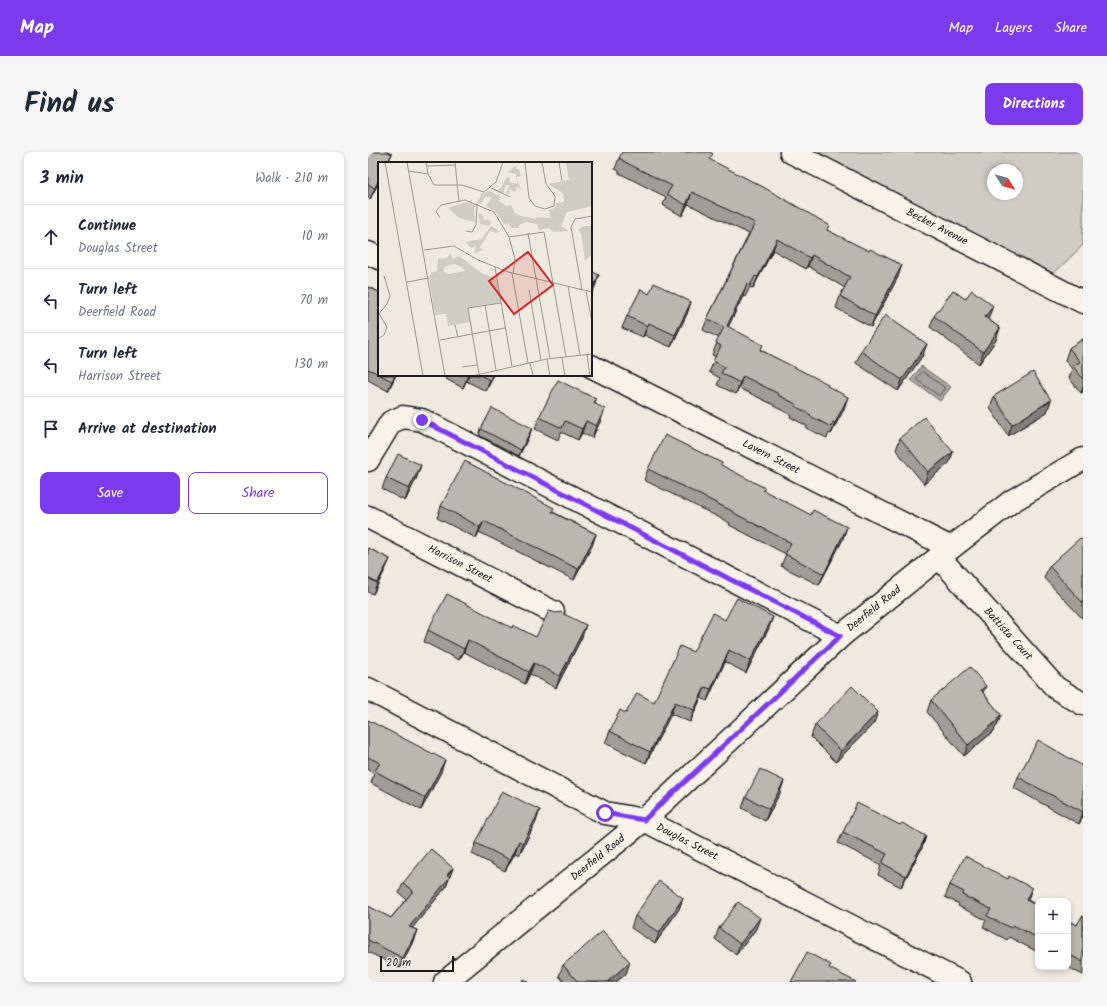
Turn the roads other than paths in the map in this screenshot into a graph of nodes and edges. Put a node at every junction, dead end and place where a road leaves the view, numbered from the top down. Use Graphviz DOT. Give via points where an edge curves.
graph roads {
  1 [pos="791,152"];
  2 [pos="368,253"];
  3 [pos="378,258"];
  4 [pos="1083,302"];
  5 [pos="592,367"];
  6 [pos="1083,459"];
  7 [pos="368,460"];
  8 [pos="368,517"];
  9 [pos="945,552"];
  10 [pos="553,612"];
  11 [pos="840,636"];
  12 [pos="368,689"];
  13 [pos="1083,704"];
  14 [pos="644,820"];
  15 [pos="445,982"];
  16 [pos="960,982"];
  1 -- 4 [label="street, Becker Avenue"];
  2 -- 3 [label="street"];
  5 -- 9 [label="street, Lavern Street"];
  6 -- 9 [label="street, Deerfield Road" via="1012,501"];
  7 -- 11 [label="street" via="391,422 403,416 422,420"];
  8 -- 10 [label="street, Harrison Street"];
  9 -- 11 [label="street, Deerfield Road"];
  9 -- 13 [label="street, Battista Court" via="1056,688"];
  11 -- 14 [label="street, Deerfield Road"];
  12 -- 14 [label="street, Douglas Street" via="605,813"];
  14 -- 15 [label="street, Deerfield Road"];
  14 -- 16 [label="street, Douglas Street"];
}
